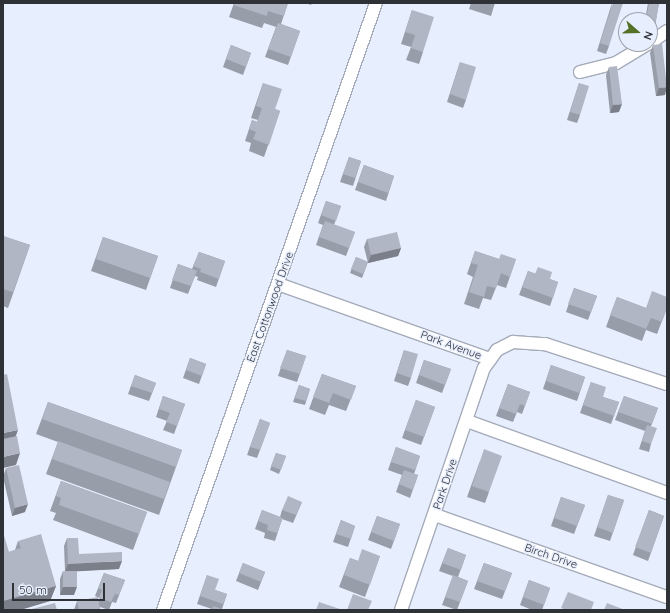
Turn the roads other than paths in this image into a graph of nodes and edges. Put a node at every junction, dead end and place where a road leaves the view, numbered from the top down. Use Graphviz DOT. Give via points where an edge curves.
graph roads {
  1 [pos="376,3"];
  2 [pos="667,31"];
  3 [pos="658,38"];
  4 [pos="635,52"];
  5 [pos="580,72"];
  6 [pos="278,284"];
  7 [pos="490,359"];
  8 [pos="667,384"];
  9 [pos="467,422"];
  10 [pos="667,493"];
  11 [pos="435,515"];
  12 [pos="667,597"];
  13 [pos="163,610"];
  14 [pos="401,610"];
  1 -- 6 [label="street, East Cottonwood Drive"];
  2 -- 3 [label="street"];
  4 -- 5 [label="street" via="616,63"];
  6 -- 7 [label="street, Park Avenue"];
  6 -- 13 [label="street, East Cottonwood Drive"];
  7 -- 8 [label="street, Park Avenue" via="497,350 513,342 545,344"];
  7 -- 9 [label="street, Park Drive"];
  9 -- 10 [label="street"];
  9 -- 11 [label="street, Park Drive"];
  11 -- 12 [label="street, Birch Drive"];
  11 -- 14 [label="street, Park Drive"];
}
